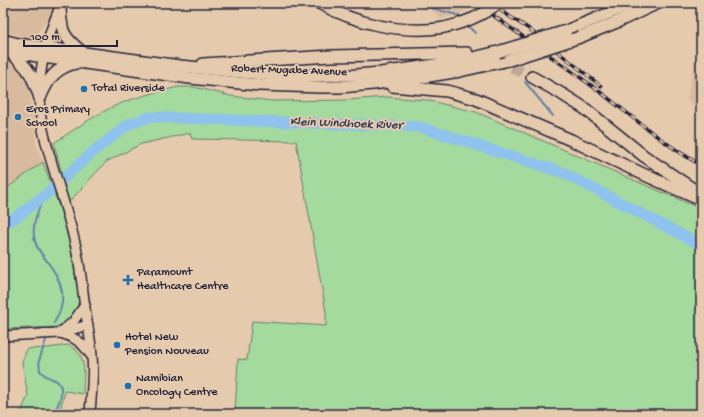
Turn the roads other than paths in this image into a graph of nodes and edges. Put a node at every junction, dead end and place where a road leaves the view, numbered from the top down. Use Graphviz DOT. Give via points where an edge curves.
graph roads {
  1 [pos="318,3"];
  2 [pos="499,3"];
  3 [pos="634,3"];
  4 [pos="658,3"];
  5 [pos="60,5"];
  6 [pos="3,40"];
  7 [pos="7,51"];
  8 [pos="44,52"];
  9 [pos="467,53"];
  10 [pos="82,57"];
  11 [pos="180,66"];
  12 [pos="458,66"];
  13 [pos="532,77"];
  14 [pos="374,84"];
  15 [pos="40,98"];
  16 [pos="701,195"];
  17 [pos="701,200"];
  18 [pos="85,305"];
  19 [pos="88,325"];
  20 [pos="60,333"];
  21 [pos="3,336"];
  22 [pos="92,357"];
  23 [pos="90,414"];
  1 -- 2 [label="main road, bridge" via="384,27 419,31 466,22"];
  3 -- 12 [label="main road, Robert Mugabe Avenue, bridge" via="566,31"];
  4 -- 12 [label="main road, Robert Mugabe Avenue, bridge" via="580,36 509,60"];
  5 -- 8 [label="street"];
  5 -- 10 [label="main road" via="61,28"];
  6 -- 8 [label="main road, Robert Mugabe Avenue"];
  7 -- 8 [label="main road, Robert Mugabe Avenue"];
  7 -- 15 [label="main road" via="26,66"];
  8 -- 10 [label="main road, Robert Mugabe Avenue"];
  8 -- 15 [label="street"];
  9 -- 11 [label="main road" via="331,56"];
  10 -- 11 [label="main road, Robert Mugabe Avenue"];
  10 -- 14 [label="main road, Robert Mugabe Avenue" via="190,78 259,85 340,87"];
  10 -- 15 [label="main road" via="56,72 46,84"];
  11 -- 12 [label="main road, Robert Mugabe Avenue" via="283,76 339,76"];
  12 -- 14 [label="main road, Robert Mugabe Avenue"];
  13 -- 16 [label="main road" via="584,108 644,156"];
  14 -- 17 [label="main road" via="447,91 476,99"];
  15 -- 18 [label="street" via="42,124 78,255"];
  18 -- 19 [label="street"];
  18 -- 20 [label="street" via="73,322"];
  19 -- 20 [label="street"];
  19 -- 22 [label="street"];
  20 -- 21 [label="street"];
  20 -- 22 [label="street" via="79,340"];
  22 -- 23 [label="street"];
}
